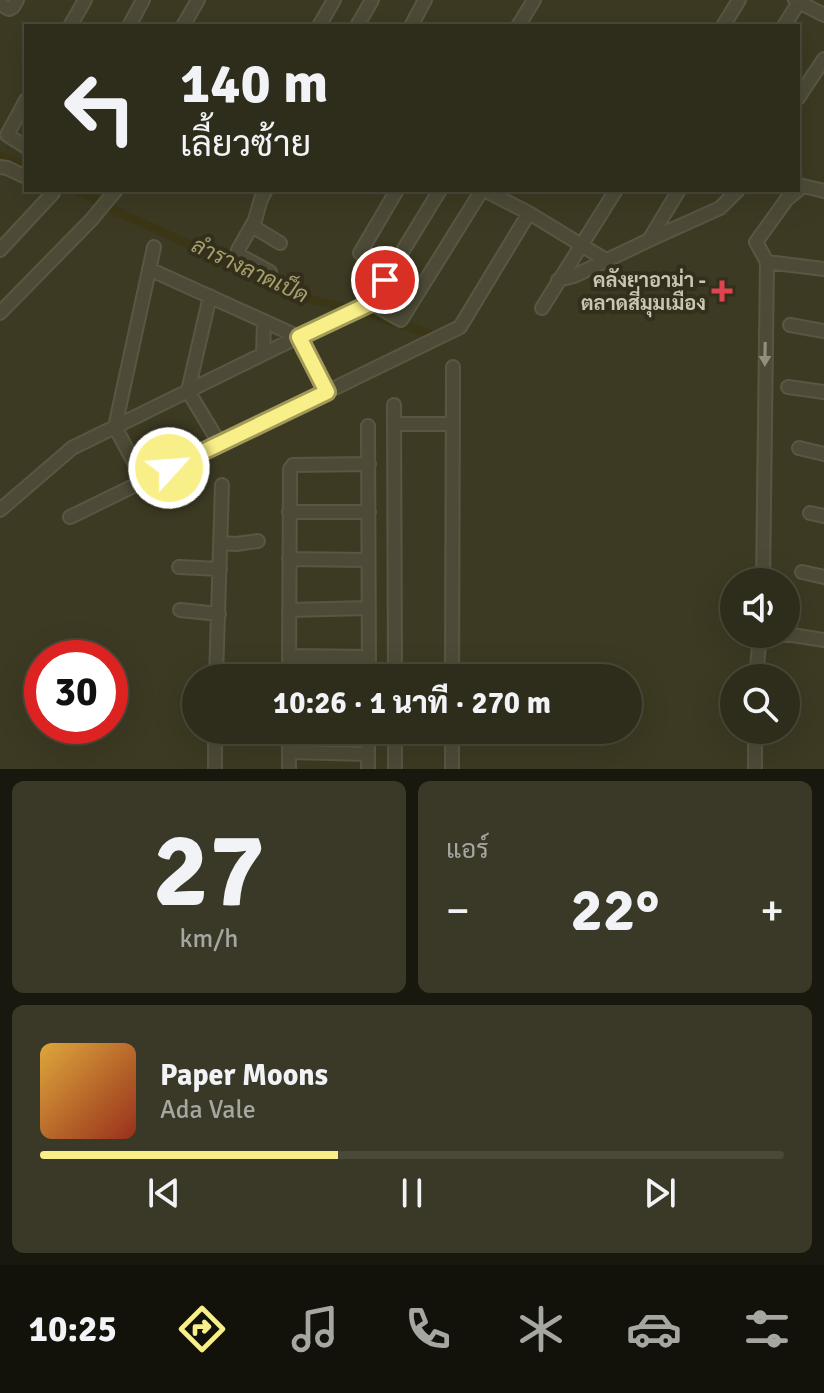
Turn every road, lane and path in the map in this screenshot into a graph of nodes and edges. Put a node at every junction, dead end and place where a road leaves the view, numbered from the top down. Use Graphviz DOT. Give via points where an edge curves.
graph roads {
  1 [pos="17,0"];
  2 [pos="85,0"];
  3 [pos="143,0"];
  4 [pos="198,0"];
  5 [pos="334,0"];
  6 [pos="425,0"];
  7 [pos="534,0"];
  8 [pos="739,0"];
  9 [pos="368,1"];
  10 [pos="797,1"];
  11 [pos="0,4"];
  12 [pos="824,15"];
  13 [pos="71,24"];
  14 [pos="130,24"];
  15 [pos="184,24"];
  16 [pos="320,24"];
  17 [pos="358,24"];
  18 [pos="412,24"];
  19 [pos="519,24"];
  20 [pos="724,24"];
  21 [pos="785,24"];
  22 [pos="824,59"];
  23 [pos="800,95"];
  24 [pos="24,104"];
  25 [pos="24,146"];
  26 [pos="0,167"];
  27 [pos="24,176"];
  28 [pos="800,188"];
  29 [pos="824,191"];
  30 [pos="51,192"];
  31 [pos="114,192"];
  32 [pos="265,192"];
  33 [pos="396,192"];
  34 [pos="439,192"];
  35 [pos="482,192"];
  36 [pos="487,192"];
  37 [pos="615,192"];
  38 [pos="678,192"];
  39 [pos="736,192"];
  40 [pos="796,192"];
  41 [pos="529,213"];
  42 [pos="252,226"];
  43 [pos="649,240"];
  44 [pos="280,243"];
  45 [pos="581,243"];
  46 [pos="154,247"];
  47 [pos="0,250"];
  48 [pos="360,253"];
  49 [pos="606,260"];
  50 [pos="149,269"];
  51 [pos="766,269"];
  52 [pos="824,269"];
  53 [pos="270,272"];
  54 [pos="558,280"];
  55 [pos="210,296"];
  56 [pos="371,303"];
  57 [pos="542,308"];
  58 [pos="0,313"];
  59 [pos="264,321"];
  60 [pos="790,325"];
  61 [pos="824,331"];
  62 [pos="299,337"];
  63 [pos="263,354"];
  64 [pos="453,367"];
  65 [pos="788,387"];
  66 [pos="188,391"];
  67 [pos="327,392"];
  68 [pos="824,392"];
  69 [pos="394,405"];
  70 [pos="395,424"];
  71 [pos="452,424"];
  72 [pos="368,426"];
  73 [pos="115,427"];
  74 [pos="220,444"];
  75 [pos="799,448"];
  76 [pos="824,454"];
  77 [pos="369,464"];
  78 [pos="144,481"];
  79 [pos="222,485"];
  80 [pos="0,510"];
  81 [pos="289,512"];
  82 [pos="369,512"];
  83 [pos="810,513"];
  84 [pos="824,516"];
  85 [pos="70,517"];
  86 [pos="258,541"];
  87 [pos="221,543"];
  88 [pos="289,559"];
  89 [pos="368,560"];
  90 [pos="179,567"];
  91 [pos="763,568"];
  92 [pos="220,569"];
  93 [pos="802,572"];
  94 [pos="824,577"];
  95 [pos="368,608"];
  96 [pos="180,610"];
  97 [pos="289,610"];
  98 [pos="219,614"];
  99 [pos="800,636"];
  100 [pos="824,640"];
  101 [pos="289,656"];
  102 [pos="369,657"];
  103 [pos="217,664"];
  104 [pos="289,664"];
  105 [pos="369,664"];
  106 [pos="395,664"];
  107 [pos="452,664"];
  108 [pos="215,744"];
  109 [pos="289,744"];
  110 [pos="368,744"];
  111 [pos="395,744"];
  112 [pos="452,744"];
  113 [pos="755,744"];
  114 [pos="289,752"];
  115 [pos="368,754"];
  116 [pos="215,769"];
  117 [pos="289,769"];
  118 [pos="368,769"];
  119 [pos="395,769"];
  120 [pos="452,769"];
  121 [pos="755,769"];
  1 -- 11 [label="street" via="9,9"];
  2 -- 13 [label="street"];
  3 -- 14 [label="street"];
  4 -- 15 [label="street"];
  5 -- 16 [label="street"];
  6 -- 18 [label="street"];
  7 -- 19 [label="street"];
  8 -- 20 [label="street"];
  9 -- 17 [label="street"];
  10 -- 12 [label="street"];
  10 -- 21 [label="street"];
  22 -- 23 [label="street"];
  24 -- 25 [label="street" via="7,135"];
  26 -- 27 [label="street"];
  28 -- 29 [label="street"];
  30 -- 47 [label="street"];
  31 -- 58 [label="street"];
  32 -- 42 [label="street"];
  33 -- 48 [label="street"];
  34 -- 56 [label="street"];
  35 -- 56 [label="street" via="401,320"];
  36 -- 41 [label="street"];
  37 -- 45 [label="street"];
  38 -- 43 [label="street"];
  39 -- 43 [label="street" via="720,208"];
  40 -- 51 [label="street" via="756,242"];
  41 -- 45 [label="street"];
  41 -- 67 [label="street" via="460,327"];
  42 -- 44 [label="street"];
  42 -- 53 [label="street" via="239,254"];
  43 -- 49 [label="street"];
  45 -- 49 [label="street"];
  45 -- 54 [label="street"];
  46 -- 50 [label="street"];
  49 -- 54 [label="street"];
  50 -- 55 [label="street"];
  50 -- 73 [label="street"];
  51 -- 52 [label="street"];
  51 -- 91 [label="street, one-way"];
  54 -- 57 [label="street"];
  55 -- 59 [label="street"];
  55 -- 66 [label="street"];
  56 -- 62 [label="street"];
  59 -- 62 [label="street"];
  59 -- 63 [label="street"];
  60 -- 61 [label="street"];
  62 -- 63 [label="street"];
  62 -- 67 [label="street"];
  63 -- 66 [label="street"];
  64 -- 71 [label="street"];
  65 -- 68 [label="street"];
  66 -- 73 [label="street"];
  66 -- 74 [label="street"];
  67 -- 74 [label="street"];
  69 -- 70 [label="street"];
  70 -- 71 [label="street"];
  70 -- 106 [label="street"];
  71 -- 107 [label="street"];
  72 -- 77 [label="street"];
  73 -- 78 [label="street"];
  73 -- 80 [label="street" via="72,448"];
  74 -- 78 [label="street"];
  75 -- 76 [label="street"];
  77 -- 81 [label="street" via="293,465"];
  77 -- 82 [label="street"];
  78 -- 85 [label="street"];
  79 -- 87 [label="street"];
  81 -- 82 [label="street"];
  81 -- 88 [label="street"];
  82 -- 89 [label="street"];
  83 -- 84 [label="street"];
  86 -- 87 [label="street"];
  87 -- 92 [label="street"];
  88 -- 89 [label="street"];
  88 -- 97 [label="street"];
  89 -- 95 [label="street"];
  90 -- 92 [label="street"];
  92 -- 98 [label="street"];
  93 -- 94 [label="street"];
  95 -- 97 [label="street"];
  95 -- 102 [label="street"];
  96 -- 98 [label="street"];
  97 -- 101 [label="street"];
  98 -- 103 [label="street"];
  99 -- 100 [label="street"];
  101 -- 102 [label="street"];
  101 -- 104 [label="street"];
  102 -- 105 [label="street"];
  108 -- 116 [label="street"];
  109 -- 114 [label="street"];
  110 -- 115 [label="street"];
  111 -- 119 [label="street"];
  112 -- 120 [label="street"];
  113 -- 121 [label="street"];
  114 -- 115 [label="street"];
  114 -- 117 [label="street"];
  115 -- 118 [label="street"];
}
